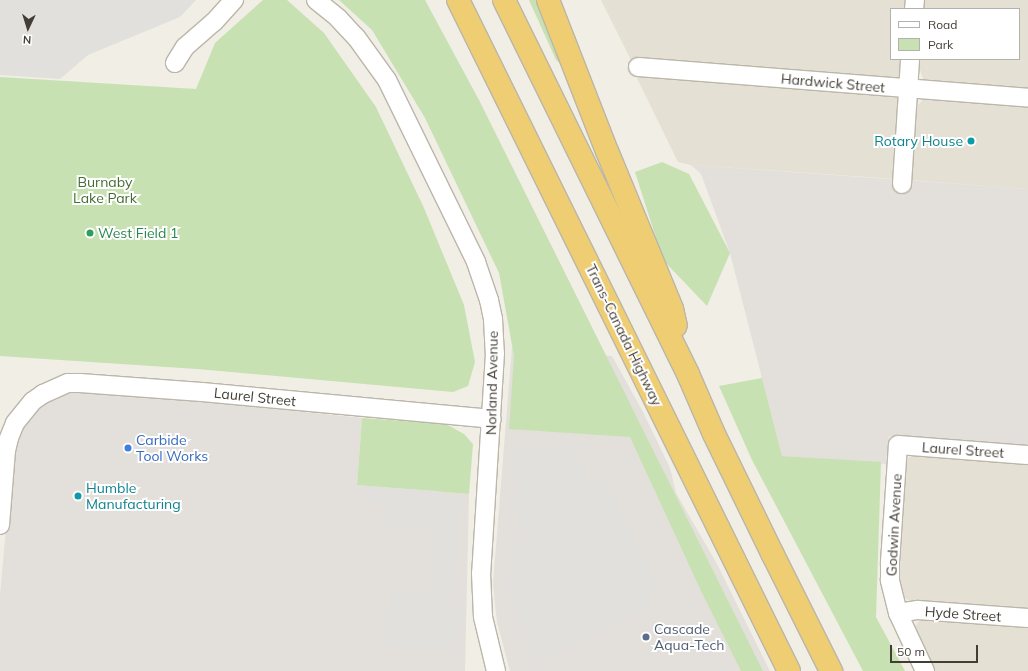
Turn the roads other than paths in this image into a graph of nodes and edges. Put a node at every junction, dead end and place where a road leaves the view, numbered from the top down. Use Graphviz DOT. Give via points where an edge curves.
graph roads {
  1 [pos="234,0"];
  2 [pos="316,0"];
  3 [pos="449,0"];
  4 [pos="458,0"];
  5 [pos="504,0"];
  6 [pos="548,0"];
  7 [pos="474,32"];
  8 [pos="910,60"];
  9 [pos="175,63"];
  10 [pos="638,67"];
  11 [pos="908,89"];
  12 [pos="1028,98"];
  13 [pos="902,184"];
  14 [pos="688,374"];
  15 [pos="492,419"];
  16 [pos="898,445"];
  17 [pos="1028,455"];
  18 [pos="0,525"];
  19 [pos="898,613"];
  20 [pos="1028,618"];
  21 [pos="496,671"];
  22 [pos="789,671"];
  23 [pos="831,671"];
  24 [pos="925,671"];
  1 -- 9 [label="street" via="214,22 185,47"];
  2 -- 15 [label="street, Norland Avenue" via="338,18 356,38 387,80 476,262 493,319 495,353"];
  3 -- 7 [label="highway"];
  4 -- 7 [label="highway, Trans-Canada Highway"];
  5 -- 14 [label="highway"];
  6 -- 14 [label="highway" via="672,309"];
  7 -- 22 [label="highway, Trans-Canada Highway"];
  8 -- 11 [label="street"];
  10 -- 11 [label="street, Hardwick Street"];
  11 -- 12 [label="street, Hardwick Street"];
  11 -- 13 [label="street"];
  14 -- 23 [label="highway" via="714,434"];
  15 -- 18 [label="street, Laurel Street" via="202,392 68,383 33,401 15,423 9,438"];
  15 -- 21 [label="street, Norland Avenue" via="481,581 483,617"];
  16 -- 17 [label="street, Laurel Street"];
  16 -- 19 [label="street, Godwin Avenue" via="889,570"];
  19 -- 20 [label="street, Hyde Street" via="918,610"];
  19 -- 24 [label="street, Godwin Avenue"];
}
